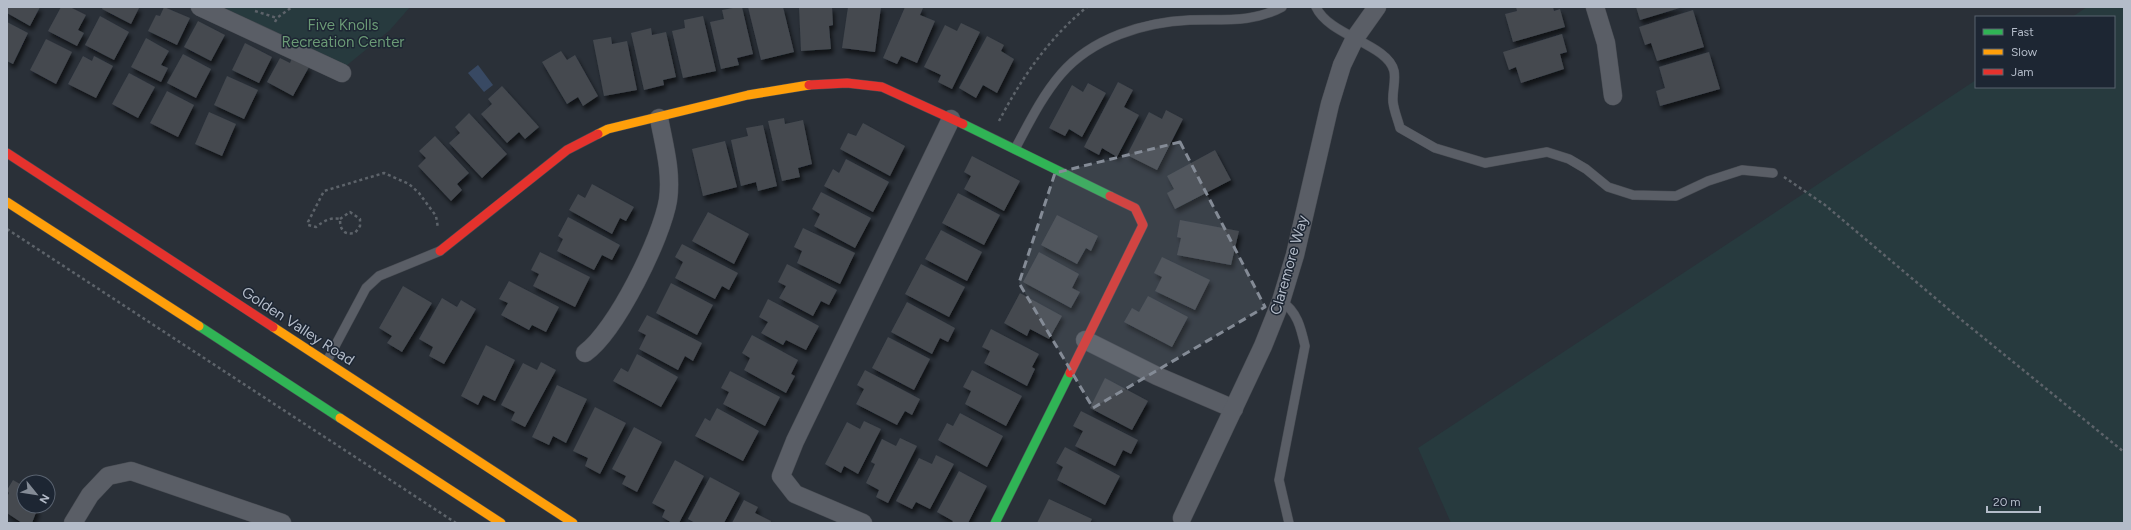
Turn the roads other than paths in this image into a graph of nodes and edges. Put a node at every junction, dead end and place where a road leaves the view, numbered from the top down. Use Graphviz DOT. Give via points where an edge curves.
graph roads {
  1 [pos="200,7"];
  2 [pos="1282,7"];
  3 [pos="1316,7"];
  4 [pos="1377,7"];
  5 [pos="1595,7"];
  6 [pos="1354,38"];
  7 [pos="342,73"];
  8 [pos="1613,96"];
  9 [pos="659,118"];
  10 [pos="951,119"];
  11 [pos="1015,149"];
  12 [pos="7,153"];
  13 [pos="1772,173"];
  14 [pos="7,202"];
  15 [pos="440,251"];
  16 [pos="1281,301"];
  17 [pos="1085,340"];
  18 [pos="585,353"];
  19 [pos="326,361"];
  20 [pos="1234,409"];
  21 [pos="1180,521"];
  22 [pos="73,523"];
  23 [pos="282,523"];
  24 [pos="501,523"];
  25 [pos="573,523"];
  26 [pos="864,523"];
  27 [pos="996,523"];
  28 [pos="1290,523"];
  1 -- 7 [label="street"];
  2 -- 11 [label="lane" via="1258,18 1164,22 1127,31 1089,50 1062,73 1037,107"];
  3 -- 6 [label="lane" via="1320,17"];
  4 -- 6 [label="street, Claremore Way"];
  5 -- 8 [label="street" via="1606,43"];
  6 -- 13 [label="lane" via="1383,54 1394,70 1393,102 1400,128 1435,148 1485,163 1547,152 1586,168 1608,187 1634,195 1676,196 1708,181 1742,170"];
  6 -- 16 [label="street, Claremore Way" via="1342,64 1330,104 1295,254"];
  9 -- 10 [label="main road" via="748,95 809,85 847,83 882,88"];
  9 -- 15 [label="main road" via="608,129 567,150"];
  9 -- 18 [label="street" via="669,169 668,199 659,232 617,316 595,346"];
  10 -- 11 [label="main road"];
  10 -- 26 [label="street" via="795,441 781,476 795,494"];
  11 -- 17 [label="main road" via="1135,208 1143,225"];
  12 -- 19 [label="main road, Golden Valley Road"];
  14 -- 24 [label="main road"];
  15 -- 19 [label="lane" via="379,276 366,288"];
  16 -- 20 [label="street, Claremore Way"];
  16 -- 28 [label="lane" via="1291,307 1305,346 1279,480"];
  17 -- 20 [label="street" via="1157,376"];
  17 -- 27 [label="main road"];
  19 -- 25 [label="main road, Golden Valley Road"];
  20 -- 21 [label="street, Claremore Way"];
  22 -- 23 [label="street" via="90,495 108,476 131,472"];
}
